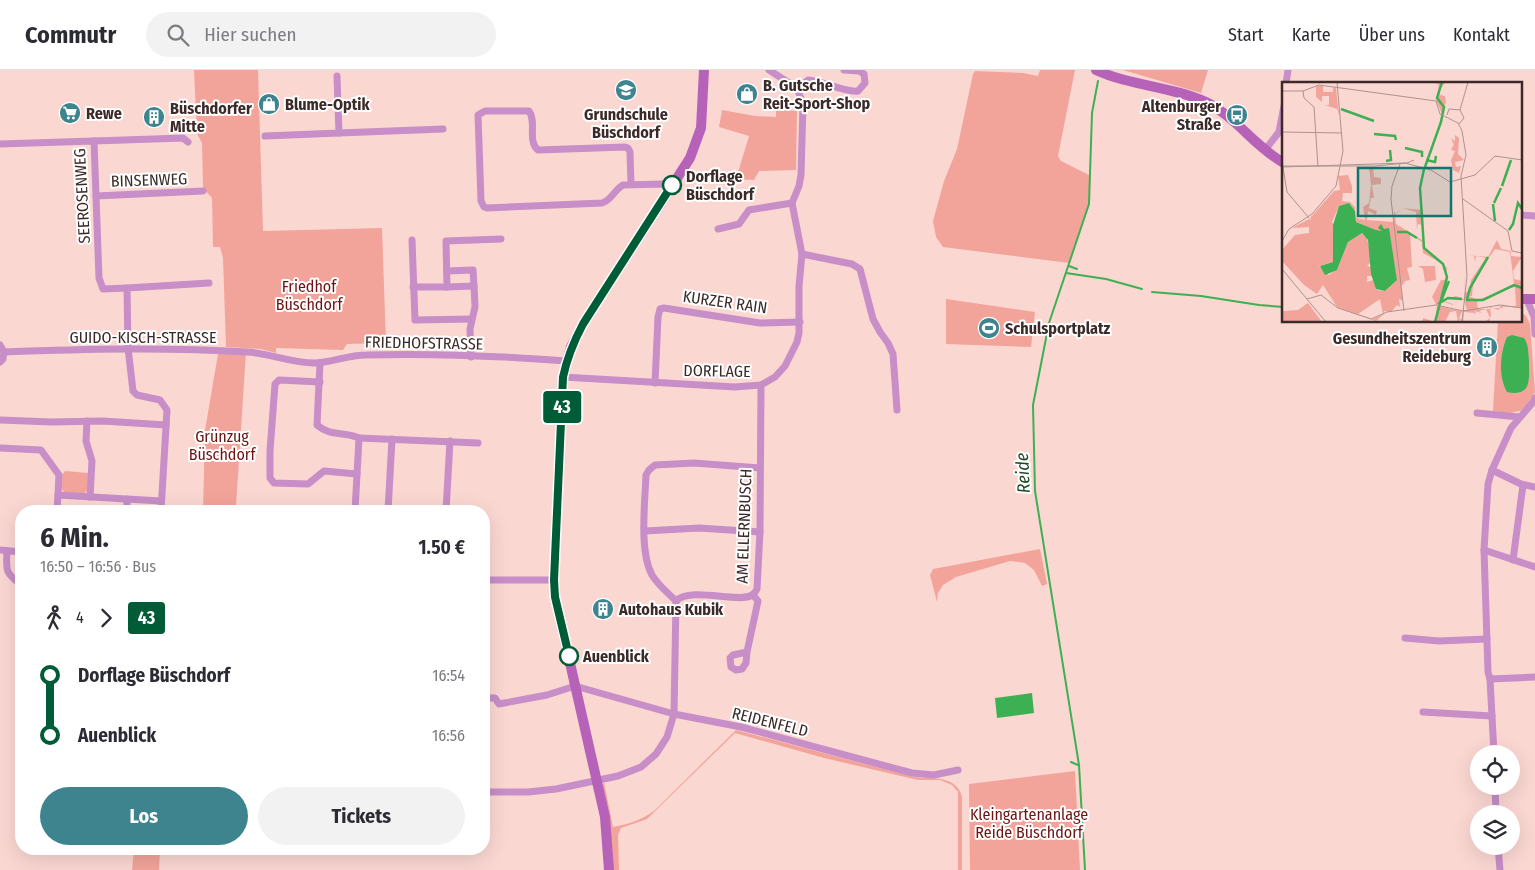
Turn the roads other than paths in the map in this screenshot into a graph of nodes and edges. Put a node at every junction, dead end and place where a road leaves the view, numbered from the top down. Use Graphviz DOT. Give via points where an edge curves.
graph roads {
  1 [pos="704,70"];
  2 [pos="769,70"];
  3 [pos="844,70"];
  4 [pos="1096,70"];
  5 [pos="336,76"];
  6 [pos="797,88"];
  7 [pos="1282,116"];
  8 [pos="443,129"];
  9 [pos="339,133"];
  10 [pos="265,136"];
  11 [pos="94,141"];
  12 [pos="188,142"];
  13 [pos="0,144"];
  14 [pos="1265,150"];
  15 [pos="1282,162"];
  16 [pos="632,185"];
  17 [pos="672,185"];
  18 [pos="203,191"];
  19 [pos="96,196"];
  20 [pos="792,203"];
  21 [pos="1522,215"];
  22 [pos="1535,216"];
  23 [pos="718,230"];
  24 [pos="501,239"];
  25 [pos="412,240"];
  26 [pos="802,254"];
  27 [pos="447,271"];
  28 [pos="209,283"];
  29 [pos="474,286"];
  30 [pos="413,287"];
  31 [pos="448,287"];
  32 [pos="127,288"];
  33 [pos="1528,300"];
  34 [pos="1534,313"];
  35 [pos="471,319"];
  36 [pos="800,322"];
  37 [pos="1535,334"];
  38 [pos="0,345"];
  39 [pos="128,348"];
  40 [pos="4,352"];
  41 [pos="471,356"];
  42 [pos="282,358"];
  43 [pos="567,361"];
  44 [pos="0,362"];
  45 [pos="320,363"];
  46 [pos="563,377"];
  47 [pos="320,382"];
  48 [pos="655,383"];
  49 [pos="762,385"];
  50 [pos="1535,398"];
  51 [pos="897,410"];
  52 [pos="1477,413"];
  53 [pos="1520,417"];
  54 [pos="0,420"];
  55 [pos="87,421"];
  56 [pos="166,425"];
  57 [pos="359,438"];
  58 [pos="392,439"];
  59 [pos="450,441"];
  60 [pos="478,443"];
  61 [pos="0,448"];
  62 [pos="760,468"];
  63 [pos="1492,470"];
  64 [pos="357,474"];
  65 [pos="1523,485"];
  66 [pos="1535,487"];
  67 [pos="58,495"];
  68 [pos="90,497"];
  69 [pos="128,499"];
  70 [pos="161,502"];
  71 [pos="57,505"];
  72 [pos="128,505"];
  73 [pos="355,505"];
  74 [pos="388,505"];
  75 [pos="446,505"];
  76 [pos="645,531"];
  77 [pos="760,532"];
  78 [pos="1484,550"];
  79 [pos="4,551"];
  80 [pos="1513,560"];
  81 [pos="1535,567"];
  82 [pos="15,580"];
  83 [pos="490,580"];
  84 [pos="554,580"];
  85 [pos="753,595"];
  86 [pos="676,600"];
  87 [pos="1405,638"];
  88 [pos="1487,639"];
  89 [pos="747,652"];
  90 [pos="1535,677"];
  91 [pos="1490,679"];
  92 [pos="575,686"];
  93 [pos="490,698"];
  94 [pos="1422,712"];
  95 [pos="674,714"];
  96 [pos="1492,716"];
  97 [pos="1494,745"];
  98 [pos="958,770"];
  99 [pos="596,780"];
  100 [pos="490,792"];
  101 [pos="1499,855"];
  102 [pos="609,870"];
  103 [pos="1500,870"];
  1 -- 17 [label="street" via="699,135 690,158"];
  2 -- 6 [label="street"];
  3 -- 6 [label="street" via="864,74 865,83 858,91 808,80"];
  4 -- 14 [label="street" via="1206,103 1234,121"];
  5 -- 9 [label="street"];
  6 -- 20 [label="street" via="803,104 802,162 800,186"];
  7 -- 14 [label="street" via="1279,132"];
  8 -- 9 [label="street"];
  9 -- 10 [label="street"];
  11 -- 12 [label="street" via="183,138"];
  11 -- 13 [label="street, SEEROSENWEG"];
  11 -- 19 [label="street, SEEROSENWEG"];
  14 -- 15 [label="street"];
  16 -- 16 [label="street" via="628,148 538,150 533,145 532,115 529,111 478,115 481,201 487,208 602,203 619,188"];
  16 -- 17 [label="street"];
  17 -- 43 [label="street" via="583,324"];
  18 -- 19 [label="street, BINSENWEG"];
  19 -- 32 [label="street, SEEROSENWEG" via="99,278 103,289"];
  20 -- 23 [label="street" via="749,210 739,224"];
  20 -- 26 [label="street, DORFLAGE"];
  21 -- 22 [label="street"];
  24 -- 27 [label="street" via="446,242"];
  25 -- 30 [label="street"];
  26 -- 36 [label="street, DORFLAGE"];
  26 -- 51 [label="street" via="852,264 860,269 873,319 893,354"];
  27 -- 29 [label="street" via="473,270"];
  27 -- 31 [label="street"];
  28 -- 32 [label="street"];
  29 -- 31 [label="street"];
  29 -- 35 [label="street" via="475,307"];
  30 -- 31 [label="street"];
  30 -- 35 [label="street" via="415,320"];
  32 -- 39 [label="street"];
  33 -- 34 [label="street"];
  34 -- 37 [label="street"];
  35 -- 41 [label="street"];
  36 -- 48 [label="street, KURZER RAIN" via="760,323 660,309"];
  36 -- 49 [label="street, DORFLAGE" via="792,354 780,373"];
  38 -- 40 [label="street"];
  39 -- 40 [label="street, GUIDO-KISCH-STRASSE"];
  39 -- 42 [label="street, GUIDO-KISCH-STRASSE" via="246,352"];
  39 -- 56 [label="street" via="133,391 137,395 160,400 167,410"];
  40 -- 44 [label="street"];
  41 -- 43 [label="street, FRIEDHOFSTRASSE"];
  41 -- 45 [label="street, FRIEDHOFSTRASSE" via="366,355"];
  42 -- 45 [label="street, FRIEDHOFSTRASSE"];
  43 -- 46 [label="street"];
  45 -- 47 [label="street"];
  46 -- 48 [label="street, DORFLAGE"];
  46 -- 84 [label="street"];
  47 -- 57 [label="street" via="317,425 326,433"];
  47 -- 64 [label="street" via="279,380 275,384 270,478 274,483 308,484 324,471"];
  48 -- 49 [label="street, DORFLAGE" via="735,387"];
  49 -- 62 [label="street, AM ELLERNBUSCH"];
  50 -- 53 [label="street"];
  52 -- 53 [label="street"];
  53 -- 63 [label="street" via="1511,428"];
  54 -- 55 [label="street"];
  55 -- 56 [label="street"];
  55 -- 68 [label="street" via="86,441 92,461"];
  56 -- 70 [label="street"];
  57 -- 58 [label="street"];
  57 -- 64 [label="street"];
  58 -- 59 [label="street"];
  58 -- 74 [label="street"];
  59 -- 60 [label="street"];
  59 -- 75 [label="street"];
  61 -- 67 [label="street" via="41,450 59,475"];
  62 -- 76 [label="street" via="694,463 655,465 646,475"];
  62 -- 77 [label="street, AM ELLERNBUSCH"];
  63 -- 65 [label="street"];
  63 -- 78 [label="street" via="1488,484"];
  64 -- 73 [label="street"];
  65 -- 66 [label="street"];
  65 -- 80 [label="street"];
  67 -- 68 [label="street"];
  67 -- 71 [label="street"];
  68 -- 69 [label="street"];
  69 -- 70 [label="street"];
  69 -- 72 [label="street"];
  76 -- 77 [label="street" via="699,528"];
  76 -- 86 [label="street" via="644,545 652,575"];
  77 -- 85 [label="street, AM ELLERNBUSCH" via="757,589"];
  78 -- 80 [label="street"];
  78 -- 88 [label="street"];
  79 -- 82 [label="street" via="6,570"];
  80 -- 81 [label="street"];
  83 -- 84 [label="street"];
  84 -- 92 [label="street"];
  85 -- 86 [label="street, AM ELLERNBUSCH" via="746,598 685,596"];
  85 -- 89 [label="street" via="758,601"];
  86 -- 95 [label="street"];
  87 -- 88 [label="street" via="1439,641"];
  88 -- 91 [label="street"];
  90 -- 91 [label="street"];
  91 -- 96 [label="street"];
  92 -- 93 [label="street" via="547,696 499,704"];
  92 -- 95 [label="street, REIDENFELD"];
  92 -- 99 [label="street"];
  94 -- 96 [label="street"];
  95 -- 98 [label="street, REIDENFELD" via="741,727 912,773 934,776"];
  95 -- 99 [label="street" via="667,737 656,754 641,767"];
  96 -- 97 [label="street"];
  99 -- 100 [label="street" via="556,789"];
  99 -- 102 [label="street" via="605,817"];
  101 -- 103 [label="street"];
}
